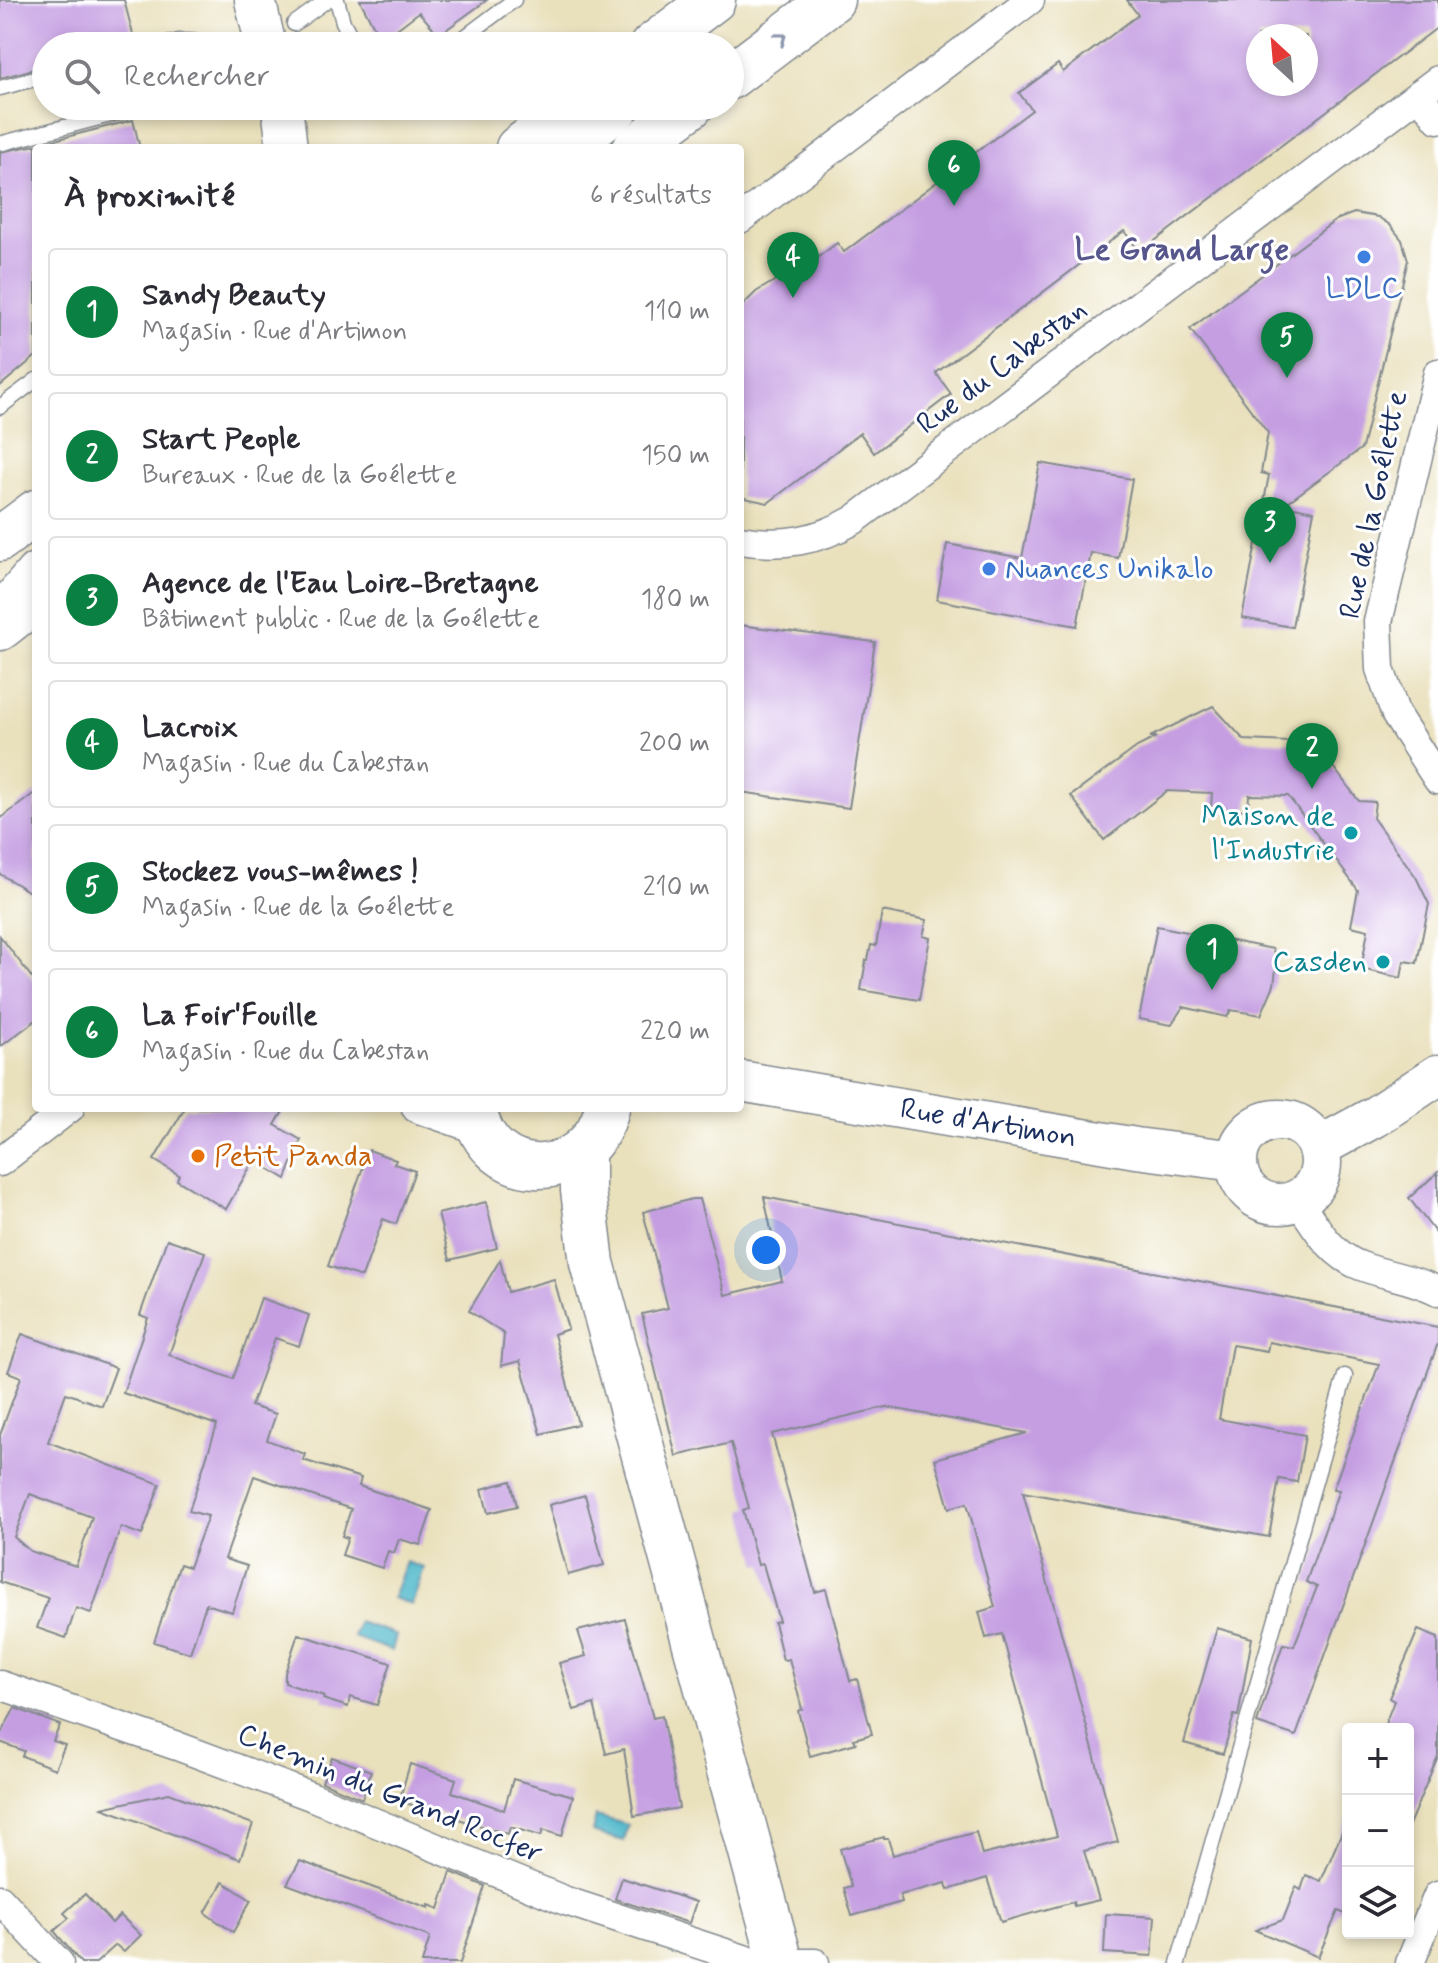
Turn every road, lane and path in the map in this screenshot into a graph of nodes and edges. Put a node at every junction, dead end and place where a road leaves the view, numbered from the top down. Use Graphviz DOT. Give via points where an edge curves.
graph roads {
  1 [pos="255,0"];
  2 [pos="327,0"];
  3 [pos="337,0"];
  4 [pos="514,0"];
  5 [pos="713,0"];
  6 [pos="723,0"];
  7 [pos="832,0"];
  8 [pos="1030,0"];
  9 [pos="278,32"];
  10 [pos="284,32"];
  11 [pos="346,32"];
  12 [pos="472,32"];
  13 [pos="671,32"];
  14 [pos="691,32"];
  15 [pos="744,66"];
  16 [pos="32,80"];
  17 [pos="1429,87"];
  18 [pos="0,88"];
  19 [pos="1438,119"];
  20 [pos="91,120"];
  21 [pos="555,120"];
  22 [pos="605,120"];
  23 [pos="672,120"];
  24 [pos="284,124"];
  25 [pos="3,143"];
  26 [pos="304,144"];
  27 [pos="523,144"];
  28 [pos="572,144"];
  29 [pos="640,144"];
  30 [pos="744,216"];
  31 [pos="1438,373"];
  32 [pos="32,383"];
  33 [pos="0,407"];
  34 [pos="744,541"];
  35 [pos="32,578"];
  36 [pos="32,603"];
  37 [pos="0,615"];
  38 [pos="0,628"];
  39 [pos="1438,780"];
  40 [pos="1438,1075"];
  41 [pos="744,1082"];
  42 [pos="65,1112"];
  43 [pos="438,1112"];
  44 [pos="477,1119"];
  45 [pos="604,1122"];
  46 [pos="1319,1147"];
  47 [pos="1236,1161"];
  48 [pos="0,1162"];
  49 [pos="533,1166"];
  50 [pos="1298,1200"];
  51 [pos="592,1263"];
  52 [pos="1438,1291"];
  53 [pos="1345,1376"];
  54 [pos="0,1685"];
  55 [pos="1438,1895"];
  56 [pos="0,1899"];
  57 [pos="59,1963"];
  58 [pos="756,1963"];
  59 [pos="781,1963"];
  60 [pos="794,1963"];
  61 [pos="815,1963"];
  62 [pos="1178,1963"];
  63 [pos="1410,1963"];
  1 -- 9 [label="street"];
  2 -- 10 [label="lane"];
  3 -- 11 [label="lane"];
  4 -- 12 [label="lane"];
  5 -- 13 [label="main road"];
  6 -- 14 [label="main road"];
  15 -- 7 [label="main road, one-way"];
  8 -- 30 [label="street"];
  16 -- 18 [label="lane"];
  17 -- 19 [label="street"];
  17 -- 34 [label="street, Rue du Cabestan" via="854,520 829,535 800,542"];
  20 -- 25 [label="lane"];
  21 -- 27 [label="main road"];
  22 -- 28 [label="main road"];
  23 -- 29 [label="main road"];
  24 -- 26 [label="street"];
  31 -- 39 [label="street, Rue de la Goélette" via="1378,622 1380,669 1396,715"];
  32 -- 33 [label="lane"];
  35 -- 37 [label="street"];
  36 -- 38 [label="main road"];
  40 -- 46 [label="street"];
  41 -- 47 [label="street, Rue d'Artimon"];
  42 -- 48 [label="street"];
  43 -- 44 [label="street"];
  44 -- 49 [label="main road" via="490,1146 519,1164"];
  45 -- 49 [label="main road" via="565,1162"];
  45 -- 51 [label="main road" via="583,1190"];
  46 -- 47 [label="street" via="1301,1125 1272,1119 1246,1134"];
  46 -- 50 [label="street" via="1318,1177"];
  47 -- 50 [label="street" via="1249,1193 1281,1205"];
  49 -- 51 [label="main road" via="559,1199"];
  50 -- 52 [label="street" via="1343,1257"];
  51 -- 59 [label="main road"];
  53 -- 62 [label="lane"];
  54 -- 58 [label="street, Chemin du Grand Rocfer" via="313,1797 566,1901"];
  55 -- 63 [label="street"];
  56 -- 57 [label="street"];
  60 -- 61 [label="street"];
}
